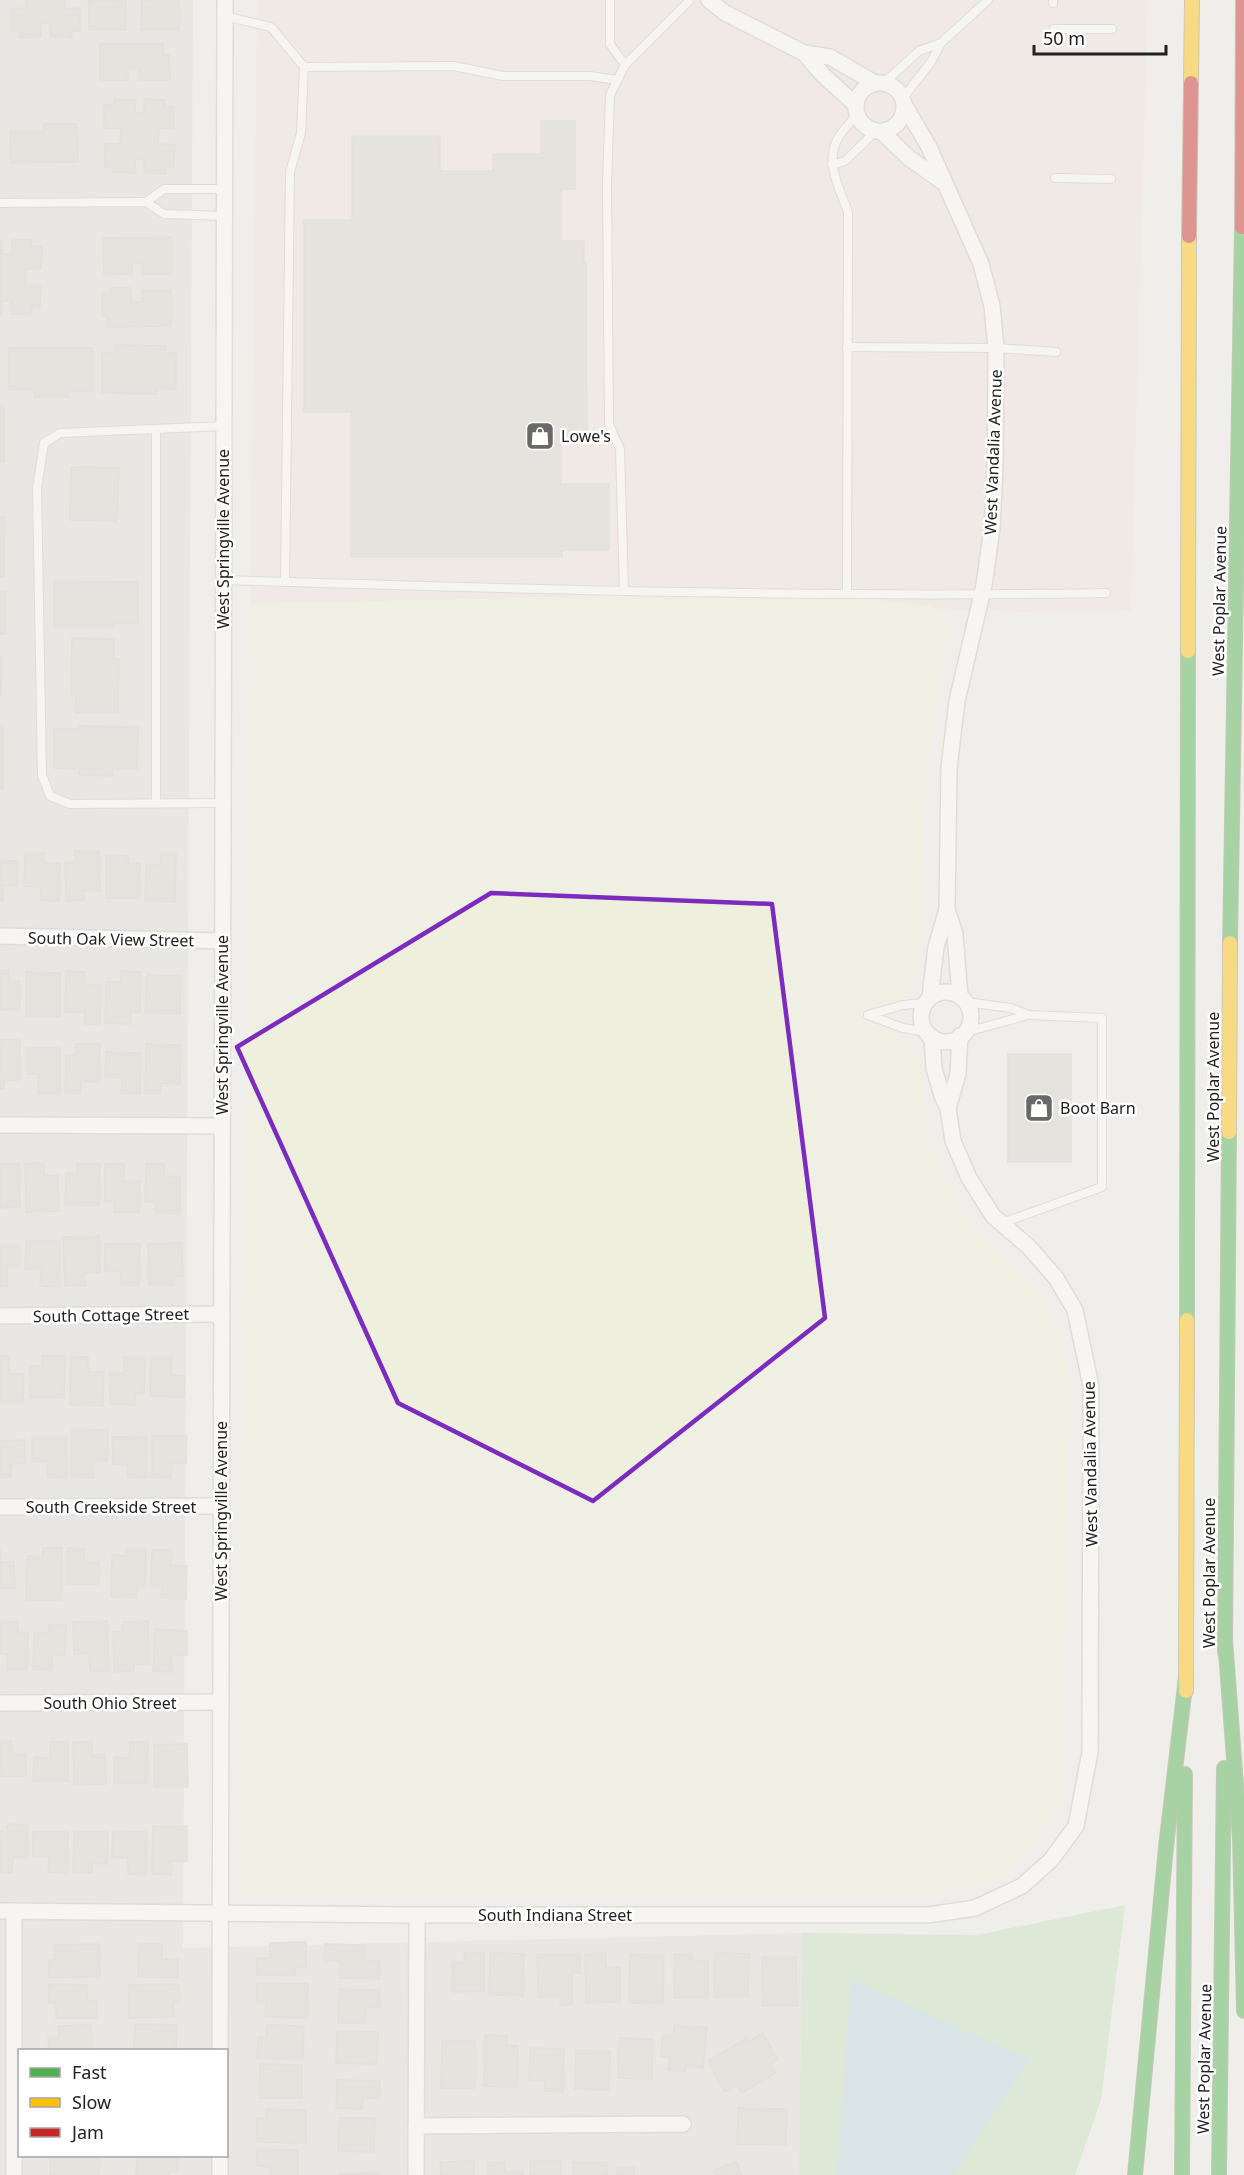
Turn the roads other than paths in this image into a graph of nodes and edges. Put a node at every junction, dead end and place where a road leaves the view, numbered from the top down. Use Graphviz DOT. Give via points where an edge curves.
graph roads {
  1 [pos="225,0"];
  2 [pos="610,0"];
  3 [pos="690,0"];
  4 [pos="709,0"];
  5 [pos="988,0"];
  6 [pos="1192,0"];
  7 [pos="1243,0"];
  8 [pos="225,16"];
  9 [pos="1054,29"];
  10 [pos="1112,29"];
  11 [pos="941,43"];
  12 [pos="804,52"];
  13 [pos="625,65"];
  14 [pos="304,67"];
  15 [pos="617,80"];
  16 [pos="879,83"];
  17 [pos="904,102"];
  18 [pos="857,109"];
  19 [pos="880,131"];
  20 [pos="832,165"];
  21 [pos="1055,178"];
  22 [pos="1111,179"];
  23 [pos="943,182"];
  24 [pos="224,189"];
  25 [pos="146,202"];
  26 [pos="0,203"];
  27 [pos="224,216"];
  28 [pos="847,346"];
  29 [pos="996,348"];
  30 [pos="1056,352"];
  31 [pos="224,426"];
  32 [pos="156,429"];
  33 [pos="223,580"];
  34 [pos="285,582"];
  35 [pos="624,591"];
  36 [pos="1106,593"];
  37 [pos="847,594"];
  38 [pos="982,595"];
  39 [pos="223,802"];
  40 [pos="156,803"];
  41 [pos="946,909"];
  42 [pos="0,936"];
  43 [pos="223,941"];
  44 [pos="963,999"];
  45 [pos="928,1000"];
  46 [pos="1029,1015"];
  47 [pos="963,1034"];
  48 [pos="929,1035"];
  49 [pos="948,1108"];
  50 [pos="0,1125"];
  51 [pos="222,1126"];
  52 [pos="1002,1223"];
  53 [pos="222,1314"];
  54 [pos="0,1316"];
  55 [pos="222,1506"];
  56 [pos="0,1507"];
  57 [pos="1225,1639"];
  58 [pos="1186,1677"];
  59 [pos="221,1702"];
  60 [pos="0,1703"];
  61 [pos="1076,1826"];
  62 [pos="7,1911"];
  63 [pos="221,1912"];
  64 [pos="417,1915"];
  65 [pos="1244,2011"];
  66 [pos="220,2049"];
  67 [pos="682,2124"];
  68 [pos="416,2126"];
  69 [pos="220,2157"];
  70 [pos="14,2175"];
  71 [pos="220,2175"];
  72 [pos="416,2175"];
  73 [pos="1135,2175"];
  74 [pos="1182,2175"];
  75 [pos="1219,2175"];
  1 -- 8 [label="street, West Springville Avenue"];
  2 -- 13 [label="lane" via="610,44"];
  3 -- 13 [label="lane"];
  4 -- 12 [label="street" via="725,13"];
  5 -- 11 [label="lane"];
  6 -- 58 [label="main road, West Poplar Avenue"];
  7 -- 57 [label="main road, West Poplar Avenue"];
  8 -- 14 [label="lane" via="271,27"];
  8 -- 24 [label="street, West Springville Avenue"];
  9 -- 10 [label="lane"];
  11 -- 16 [label="lane" via="920,51"];
  11 -- 17 [label="lane"];
  12 -- 16 [label="street" via="830,57"];
  12 -- 18 [label="street"];
  13 -- 15 [label="lane"];
  14 -- 15 [label="lane" via="453,66 503,76 590,76"];
  14 -- 34 [label="lane" via="301,133 290,172"];
  15 -- 35 [label="lane" via="610,95 607,184 609,424 620,449"];
  16 -- 17 [label="street" via="898,90"];
  16 -- 18 [label="street" via="861,92"];
  17 -- 19 [label="street" via="900,122"];
  17 -- 23 [label="street, West Vandalia Avenue"];
  18 -- 19 [label="street" via="868,129"];
  18 -- 20 [label="lane" via="837,138"];
  19 -- 20 [label="lane" via="845,161"];
  19 -- 23 [label="street, West Vandalia Avenue"];
  20 -- 28 [label="lane" via="848,212"];
  21 -- 22 [label="lane"];
  23 -- 29 [label="street, West Vandalia Avenue" via="981,264 992,306"];
  24 -- 25 [label="lane" via="164,189"];
  24 -- 27 [label="street, West Springville Avenue"];
  25 -- 26 [label="lane"];
  25 -- 27 [label="lane" via="164,214"];
  27 -- 31 [label="street, West Springville Avenue"];
  28 -- 29 [label="lane"];
  28 -- 37 [label="lane"];
  29 -- 30 [label="lane"];
  29 -- 38 [label="street, West Vandalia Avenue" via="992,528"];
  31 -- 32 [label="lane"];
  31 -- 33 [label="street, West Springville Avenue"];
  32 -- 40 [label="lane"];
  32 -- 40 [label="lane" via="60,433 44,443 37,488 42,775 50,796 70,804"];
  33 -- 34 [label="lane"];
  33 -- 39 [label="street, West Springville Avenue"];
  34 -- 35 [label="lane"];
  35 -- 37 [label="lane"];
  36 -- 38 [label="lane"];
  37 -- 38 [label="lane"];
  38 -- 41 [label="street, West Vandalia Avenue" via="957,701 950,768"];
  39 -- 40 [label="lane"];
  39 -- 43 [label="street, West Springville Avenue"];
  41 -- 44 [label="street, West Vandalia Avenue" via="955,934"];
  41 -- 45 [label="street, West Vandalia Avenue"];
  42 -- 43 [label="street, South Oak View Street"];
  43 -- 51 [label="street, West Springville Avenue"];
  44 -- 45 [label="street" via="945,992"];
  44 -- 46 [label="lane"];
  44 -- 47 [label="street" via="971,1017"];
  45 -- 48 [label="street" via="921,1019"];
  45 -- 48 [label="lane" via="867,1015"];
  46 -- 47 [label="lane"];
  46 -- 52 [label="lane" via="1102,1018 1102,1187"];
  47 -- 48 [label="street" via="945,1042"];
  47 -- 49 [label="street, West Vandalia Avenue" via="958,1074"];
  48 -- 49 [label="street, West Vandalia Avenue" via="934,1068"];
  49 -- 52 [label="street, West Vandalia Avenue" via="953,1141 969,1178"];
  50 -- 51 [label="street"];
  51 -- 53 [label="street, West Springville Avenue"];
  52 -- 61 [label="street, West Vandalia Avenue" via="1056,1278 1075,1310 1091,1386 1090,1752"];
  53 -- 54 [label="street, South Cottage Street"];
  53 -- 55 [label="street, West Springville Avenue"];
  55 -- 56 [label="street, South Creekside Street"];
  55 -- 59 [label="street, West Springville Avenue"];
  57 -- 65 [label="main road" via="1240,1838"];
  57 -- 75 [label="main road, West Poplar Avenue"];
  58 -- 73 [label="main road"];
  58 -- 74 [label="main road, West Poplar Avenue"];
  59 -- 60 [label="street, South Ohio Street"];
  59 -- 63 [label="street, West Springville Avenue"];
  61 -- 64 [label="street, South Indiana Street" via="1051,1860 1022,1886 975,1908 928,1915"];
  62 -- 63 [label="street, South Indiana Street"];
  62 -- 70 [label="street"];
  63 -- 64 [label="street, South Indiana Street"];
  63 -- 66 [label="street, West Springville Avenue"];
  64 -- 68 [label="street"];
  67 -- 68 [label="street"];
  68 -- 72 [label="street"];
  69 -- 71 [label="street"];
}
